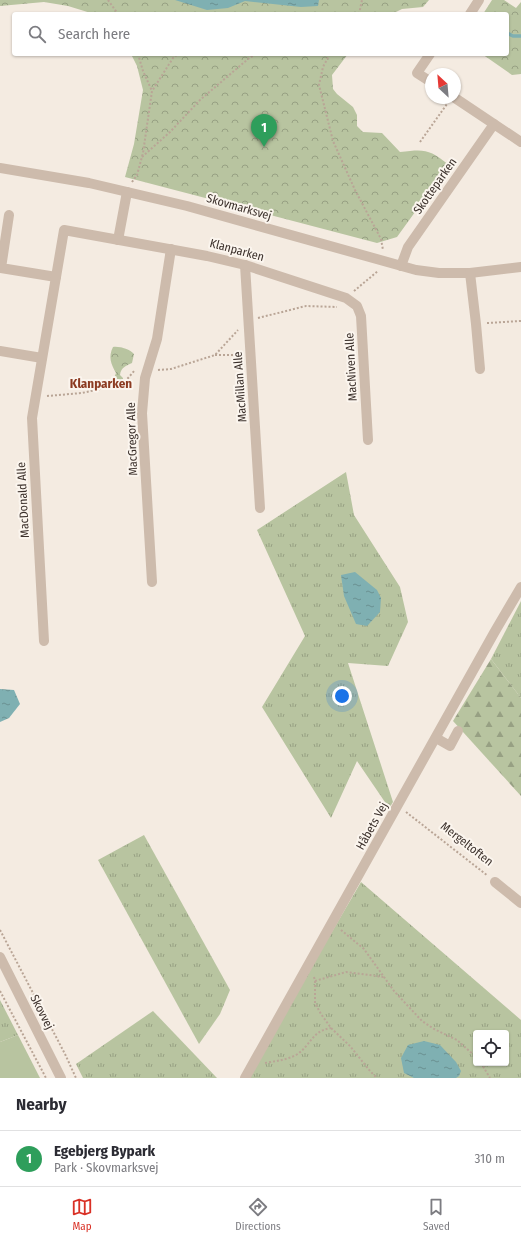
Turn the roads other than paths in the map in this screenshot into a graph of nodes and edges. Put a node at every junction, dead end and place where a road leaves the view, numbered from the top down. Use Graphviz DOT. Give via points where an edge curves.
graph roads {
  1 [pos="480,0"];
  2 [pos="471,12"];
  3 [pos="429,56"];
  4 [pos="425,78"];
  5 [pos="461,102"];
  6 [pos="494,124"];
  7 [pos="521,142"];
  8 [pos="0,168"];
  9 [pos="127,192"];
  10 [pos="9,215"];
  11 [pos="64,230"];
  12 [pos="118,240"];
  13 [pos="171,249"];
  14 [pos="245,265"];
  15 [pos="401,266"];
  16 [pos="521,268"];
  17 [pos="470,273"];
  18 [pos="56,277"];
  19 [pos="346,298"];
  20 [pos="0,351"];
  21 [pos="42,358"];
  22 [pos="480,369"];
  23 [pos="368,440"];
  24 [pos="260,508"];
  25 [pos="152,582"];
  26 [pos="521,587"];
  27 [pos="44,642"];
  28 [pos="458,731"];
  29 [pos="436,738"];
  30 [pos="495,882"];
  31 [pos="521,902"];
  32 [pos="0,957"];
  33 [pos="62,1078"];
  34 [pos="245,1078"];
  1 -- 2 [label="street"];
  3 -- 4 [label="street" via="417,73"];
  5 -- 6 [label="street"];
  6 -- 7 [label="street"];
  6 -- 15 [label="street, Skotteparken" via="408,247"];
  8 -- 9 [label="street, Skovmarksvej"];
  9 -- 12 [label="street"];
  9 -- 15 [label="street, Skovmarksvej" via="187,206"];
  10 -- 18 [label="street" via="1,268"];
  11 -- 12 [label="street, Klanparken"];
  11 -- 18 [label="street, MacDonald Alle"];
  12 -- 13 [label="street, Klanparken"];
  13 -- 14 [label="street, Klanparken"];
  13 -- 25 [label="street, MacGregor Alle" via="157,339 145,378 142,413"];
  14 -- 19 [label="street, Klanparken"];
  14 -- 24 [label="street, MacMillan Alle"];
  15 -- 17 [label="street, Skovmarksvej" via="439,273"];
  16 -- 17 [label="street, Skovmarksvej"];
  17 -- 22 [label="street"];
  18 -- 21 [label="street, MacDonald Alle"];
  19 -- 23 [label="street, MacNiven Alle" via="357,306 361,316"];
  20 -- 21 [label="street"];
  21 -- 27 [label="street, MacDonald Alle" via="32,418"];
  26 -- 29 [label="street, Håbets Vej"];
  28 -- 29 [label="street" via="450,746"];
  29 -- 34 [label="street, Håbets Vej"];
  30 -- 31 [label="street, Mergeltoften"];
  32 -- 33 [label="street, Skovvej"];
}
